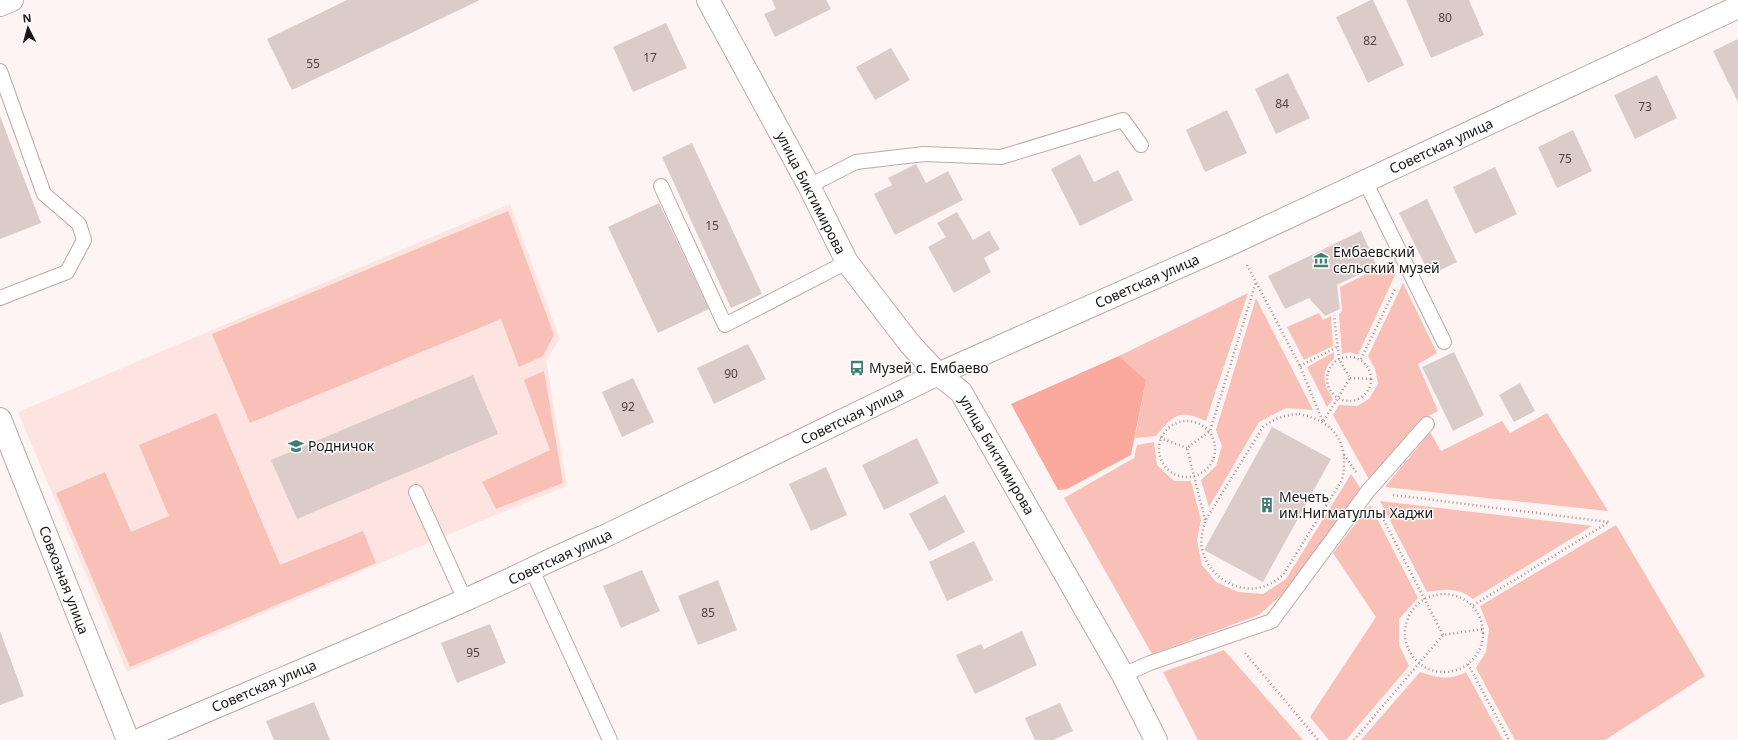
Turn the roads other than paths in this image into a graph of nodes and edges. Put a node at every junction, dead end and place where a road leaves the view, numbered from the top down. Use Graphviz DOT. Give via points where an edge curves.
graph roads {
  1 [pos="12,0"];
  2 [pos="708,0"];
  3 [pos="0,5"];
  4 [pos="1738,7"];
  5 [pos="0,71"];
  6 [pos="1141,145"];
  7 [pos="1365,182"];
  8 [pos="661,186"];
  9 [pos="809,186"];
  10 [pos="847,262"];
  11 [pos="0,298"];
  12 [pos="1444,342"];
  13 [pos="938,374"];
  14 [pos="0,419"];
  15 [pos="1427,424"];
  16 [pos="416,492"];
  17 [pos="532,570"];
  18 [pos="465,600"];
  19 [pos="1123,675"];
  20 [pos="128,740"];
  21 [pos="139,740"];
  22 [pos="610,740"];
  23 [pos="1156,740"];
  1 -- 3 [label="street"];
  2 -- 9 [label="street, улица Биктимирова"];
  4 -- 7 [label="street, Советская улица"];
  5 -- 11 [label="lane" via="44,194 79,224 84,240 66,272"];
  6 -- 9 [label="lane" via="1123,120 1001,157 924,154 856,162"];
  7 -- 12 [label="lane"];
  7 -- 13 [label="street, Советская улица"];
  8 -- 10 [label="lane" via="725,325"];
  9 -- 10 [label="street, улица Биктимирова"];
  10 -- 13 [label="street, улица Биктимирова" via="910,344"];
  13 -- 17 [label="street, Советская улица"];
  13 -- 19 [label="street, улица Биктимирова" via="962,392"];
  14 -- 20 [label="street, Совхозная улица"];
  15 -- 19 [label="lane" via="1368,491 1272,621"];
  16 -- 18 [label="lane"];
  17 -- 18 [label="street, Советская улица"];
  17 -- 22 [label="lane"];
  18 -- 21 [label="street, Советская улица"];
  19 -- 23 [label="street, улица Биктимирова"];
}
